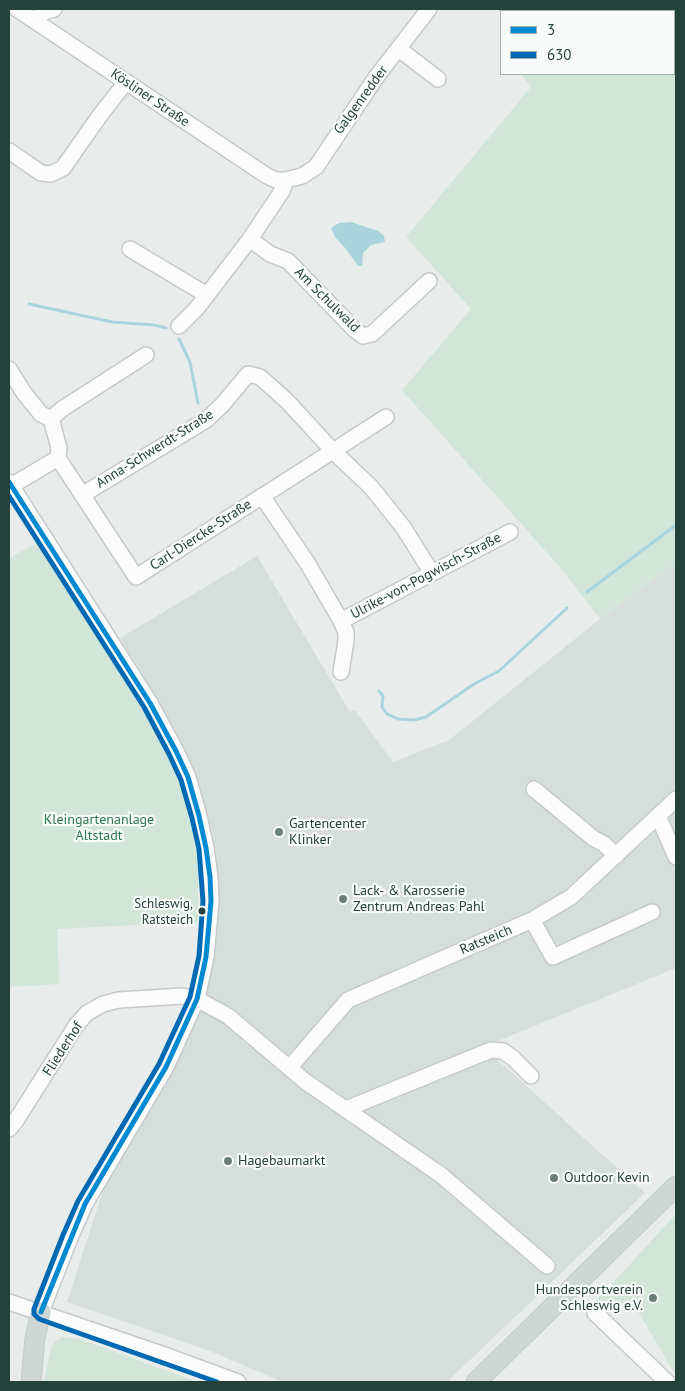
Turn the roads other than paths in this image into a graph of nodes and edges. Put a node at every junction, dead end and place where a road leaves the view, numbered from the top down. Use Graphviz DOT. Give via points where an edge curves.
graph roads {
  1 [pos="17,9"];
  2 [pos="54,9"];
  3 [pos="429,9"];
  4 [pos="35,20"];
  5 [pos="399,49"];
  6 [pos="438,79"];
  7 [pos="126,82"];
  8 [pos="9,151"];
  9 [pos="286,180"];
  10 [pos="250,239"];
  11 [pos="130,250"];
  12 [pos="429,280"];
  13 [pos="207,295"];
  14 [pos="179,326"];
  15 [pos="146,356"];
  16 [pos="9,369"];
  17 [pos="386,417"];
  18 [pos="51,419"];
  19 [pos="333,451"];
  20 [pos="58,458"];
  21 [pos="10,484"];
  22 [pos="82,495"];
  23 [pos="262,496"];
  24 [pos="510,532"];
  25 [pos="432,573"];
  26 [pos="342,621"];
  27 [pos="341,672"];
  28 [pos="534,789"];
  29 [pos="676,798"];
  30 [pos="658,816"];
  31 [pos="616,856"];
  32 [pos="676,856"];
  33 [pos="652,912"];
  34 [pos="532,920"];
  35 [pos="196,999"];
  36 [pos="290,1067"];
  37 [pos="531,1076"];
  38 [pos="346,1108"];
  39 [pos="9,1129"];
  40 [pos="676,1186"];
  41 [pos="547,1266"];
  42 [pos="9,1302"];
  43 [pos="41,1312"];
  44 [pos="595,1313"];
  45 [pos="30,1382"];
  46 [pos="238,1382"];
  47 [pos="476,1382"];
  48 [pos="667,1382"];
  1 -- 4 [label="street, Kösliner Straße"];
  2 -- 4 [label="street"];
  3 -- 5 [label="street, Galgenredder"];
  4 -- 7 [label="street, Kösliner Straße"];
  5 -- 6 [label="street"];
  5 -- 9 [label="street, Galgenredder" via="316,166 302,176"];
  7 -- 8 [label="street" via="63,168 51,174 41,173"];
  7 -- 9 [label="street, Kösliner Straße" via="267,176"];
  9 -- 10 [label="street"];
  10 -- 12 [label="street, Am Schulwald" via="270,254 288,261 363,336 372,334"];
  10 -- 13 [label="street"];
  11 -- 13 [label="street"];
  13 -- 14 [label="street"];
  15 -- 18 [label="street"];
  16 -- 18 [label="street" via="41,414"];
  17 -- 19 [label="street, Carl-Diercke-Straße"];
  18 -- 20 [label="street" via="59,448"];
  19 -- 22 [label="street, Anna-Schwerdt-Straße" via="287,401 260,377 248,374 206,420"];
  19 -- 23 [label="street, Carl-Diercke-Straße"];
  19 -- 25 [label="street" via="371,488 403,527"];
  20 -- 21 [label="street"];
  20 -- 22 [label="street, Carl-Diercke-Straße"];
  21 -- 35 [label="street" via="150,702 188,777 210,877 206,957"];
  22 -- 23 [label="street, Carl-Diercke-Straße" via="136,577"];
  23 -- 26 [label="street, Ulrike-von-Pogwisch-Straße"];
  24 -- 25 [label="street, Ulrike-von-Pogwisch-Straße"];
  25 -- 26 [label="street, Ulrike-von-Pogwisch-Straße"];
  26 -- 27 [label="street, Ulrike-von-Pogwisch-Straße" via="346,641"];
  28 -- 31 [label="street"];
  29 -- 30 [label="street, Ratsteich"];
  30 -- 31 [label="street, Ratsteich"];
  30 -- 32 [label="street"];
  31 -- 34 [label="street, Ratsteich" via="571,897"];
  33 -- 34 [label="street" via="553,957"];
  34 -- 36 [label="street, Ratsteich" via="348,1000"];
  35 -- 36 [label="street" via="228,1016"];
  35 -- 39 [label="street, Fliederhof" via="183,996 119,1000 87,1013"];
  35 -- 43 [label="street" via="166,1067 85,1204"];
  36 -- 38 [label="street" via="306,1082"];
  37 -- 38 [label="street" via="513,1058 502,1051 491,1050"];
  38 -- 41 [label="street" via="441,1174"];
  40 -- 47 [label="main road"];
  42 -- 43 [label="street"];
  43 -- 45 [label="main road" via="34,1338"];
  43 -- 46 [label="street"];
  44 -- 48 [label="street"];
}
